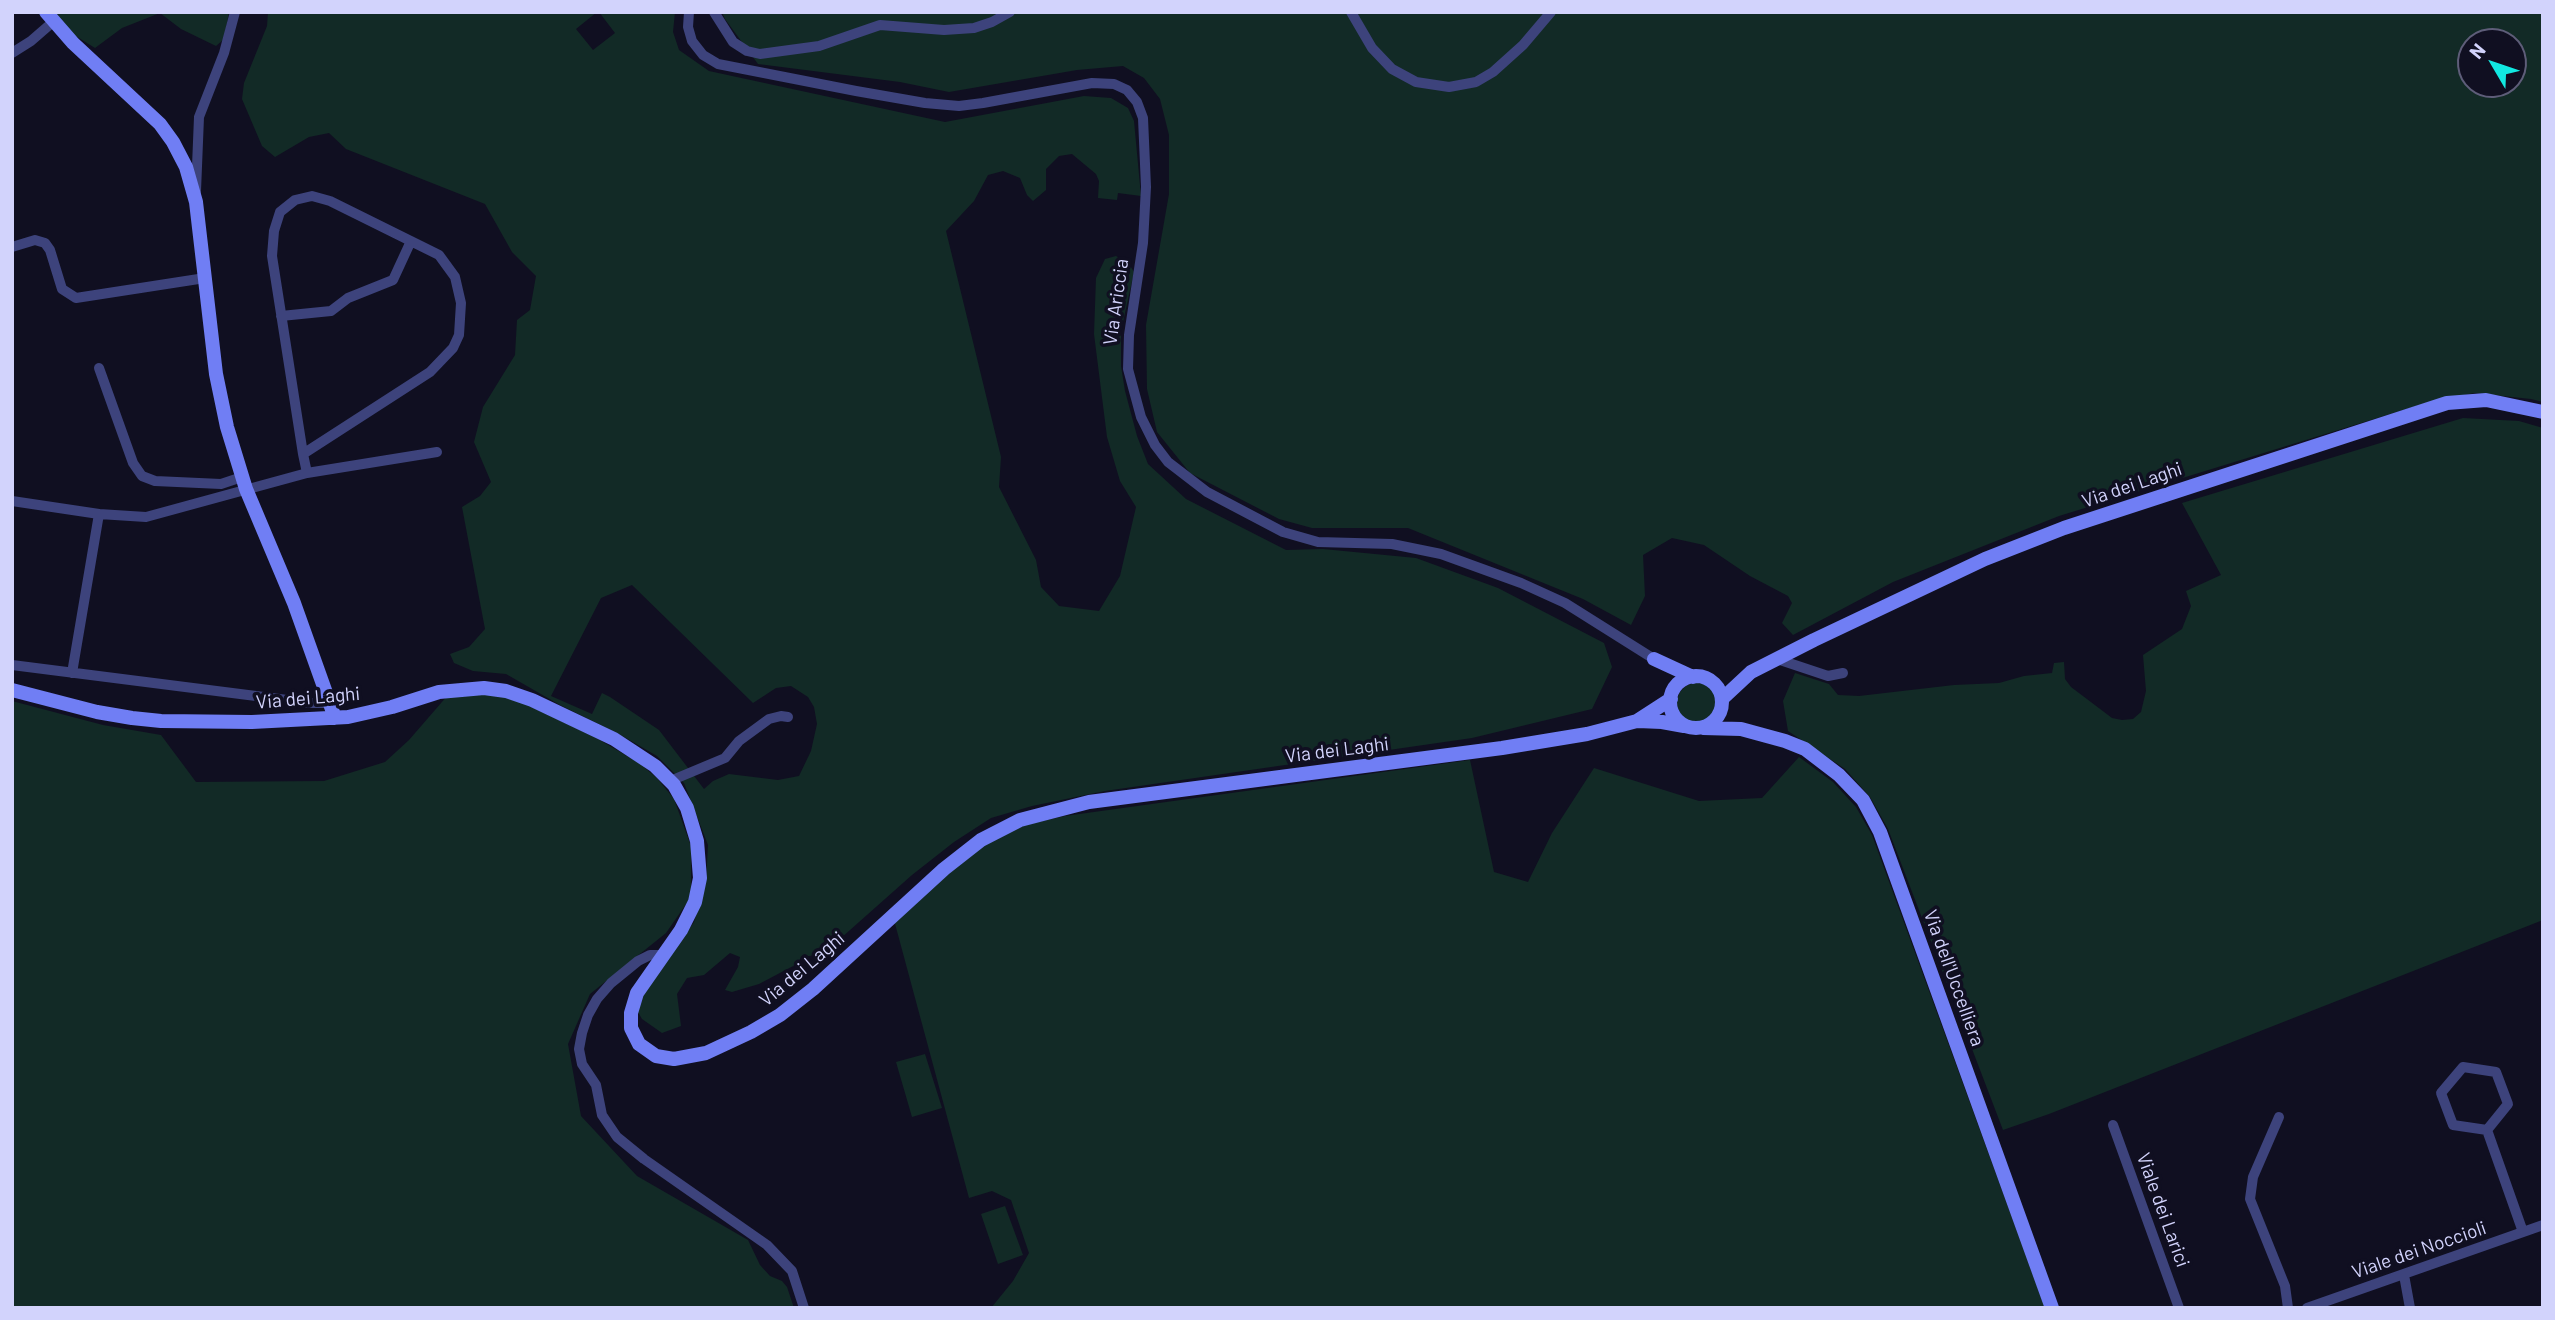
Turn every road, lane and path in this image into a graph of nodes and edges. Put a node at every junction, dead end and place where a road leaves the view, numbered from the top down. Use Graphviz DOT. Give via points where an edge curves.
graph roads {
  1 [pos="235,12"];
  2 [pos="689,12"];
  3 [pos="714,12"];
  4 [pos="1010,12"];
  5 [pos="1351,12"];
  6 [pos="1551,12"];
  7 [pos="50,17"];
  8 [pos="12,53"];
  9 [pos="196,202"];
  10 [pos="411,241"];
  11 [pos="12,247"];
  12 [pos="205,278"];
  13 [pos="281,316"];
  14 [pos="99,369"];
  15 [pos="2543,412"];
  16 [pos="437,452"];
  17 [pos="303,454"];
  18 [pos="307,473"];
  19 [pos="244,483"];
  20 [pos="12,501"];
  21 [pos="99,514"];
  22 [pos="1654,659"];
  23 [pos="1777,659"];
  24 [pos="12,666"];
  25 [pos="1751,672"];
  26 [pos="72,673"];
  27 [pos="1843,673"];
  28 [pos="1699,677"];
  29 [pos="12,690"];
  30 [pos="1672,696"];
  31 [pos="1722,702"];
  32 [pos="331,703"];
  33 [pos="788,717"];
  34 [pos="335,718"];
  35 [pos="1637,721"];
  36 [pos="1686,726"];
  37 [pos="1703,727"];
  38 [pos="1741,729"];
  39 [pos="670,781"];
  40 [pos="664,954"];
  41 [pos="2279,1117"];
  42 [pos="2113,1125"];
  43 [pos="2487,1130"];
  44 [pos="2543,1225"];
  45 [pos="2523,1232"];
  46 [pos="2404,1275"];
  47 [pos="804,1308"];
  48 [pos="2052,1308"];
  49 [pos="2179,1308"];
  50 [pos="2288,1308"];
  51 [pos="2307,1308"];
  52 [pos="2410,1308"];
  1 -- 9 [label="street" via="200,117"];
  2 -- 22 [label="street, Via Ariccia" via="692,41 718,64 856,91 959,106 1089,83 1110,83 1127,90 1143,118 1146,174 1128,369 1144,424 1168,462 1200,487 1283,532 1318,542 1392,544 1441,554 1559,600"];
  3 -- 4 [label="street" via="730,39 760,54 814,47 880,25 974,28"];
  5 -- 6 [label="street" via="1371,48 1388,66 1416,82 1449,87 1476,82 1493,72"];
  7 -- 8 [label="street"];
  7 -- 9 [label="main road" via="165,131 186,167"];
  9 -- 12 [label="main road"];
  10 -- 13 [label="street" via="393,280 331,310"];
  10 -- 13 [label="street" via="325,199 309,196 290,202 276,221 272,250"];
  10 -- 17 [label="street" via="439,255 455,277 461,303 459,335 453,348 430,372"];
  11 -- 12 [label="street" via="35,240 45,243 62,289 76,298"];
  12 -- 19 [label="main road" via="215,374"];
  13 -- 17 [label="street"];
  14 -- 19 [label="street" via="133,463 142,476 155,481"];
  15 -- 23 [label="main road, Via dei Laghi" via="2493,401 2460,401 2337,437 2024,543"];
  16 -- 18 [label="street"];
  17 -- 18 [label="street"];
  18 -- 19 [label="street"];
  19 -- 21 [label="street" via="146,516"];
  19 -- 32 [label="main road"];
  20 -- 21 [label="street"];
  21 -- 26 [label="street"];
  22 -- 28 [label="main road, Via Ariccia"];
  22 -- 30 [label="main road, Via Ariccia"];
  23 -- 25 [label="main road, Via dei Laghi"];
  23 -- 27 [label="street" via="1828,676"];
  24 -- 26 [label="street"];
  25 -- 28 [label="main road, Via dei Laghi"];
  25 -- 31 [label="main road, Via dei Laghi"];
  26 -- 32 [label="street"];
  28 -- 30 [label="main road" via="1679,683"];
  28 -- 31 [label="main road" via="1716,686"];
  29 -- 34 [label="main road, Via dei Laghi" via="155,721"];
  30 -- 35 [label="main road, Via dei Laghi"];
  30 -- 36 [label="main road" via="1672,712"];
  31 -- 37 [label="main road" via="1716,720"];
  31 -- 38 [label="main road"];
  32 -- 34 [label="main road"];
  33 -- 39 [label="street" via="769,719 725,758"];
  34 -- 39 [label="main road, Via dei Laghi" via="453,689 500,690 596,729 644,757"];
  35 -- 36 [label="main road, Via dei Laghi"];
  35 -- 40 [label="main road, Via dei Laghi" via="1502,748 1099,801 1020,820 981,840 944,869 785,1012 699,1055 656,1056 633,1033 634,1002"];
  36 -- 37 [label="main road"];
  37 -- 38 [label="main road, Via dell'Uccelliera"];
  38 -- 48 [label="main road, Via dell'Uccelliera" via="1805,749 1863,800 1880,832"];
  39 -- 40 [label="main road, Via dei Laghi" via="690,816 700,878 690,916"];
  40 -- 47 [label="street" via="631,965 597,999 588,1016 579,1049 582,1064 596,1085 602,1115 617,1137 644,1159 767,1245 792,1271"];
  41 -- 50 [label="street" via="2253,1177 2250,1199 2286,1286"];
  42 -- 49 [label="street, Viale dei Larici"];
  43 -- 43 [label="street" via="2508,1104 2496,1072 2463,1067 2441,1093 2453,1125"];
  43 -- 45 [label="street"];
  44 -- 45 [label="street, Viale dei Noccioli"];
  45 -- 46 [label="street, Viale dei Noccioli"];
  46 -- 51 [label="street, Viale dei Noccioli"];
  46 -- 52 [label="street"];
}
